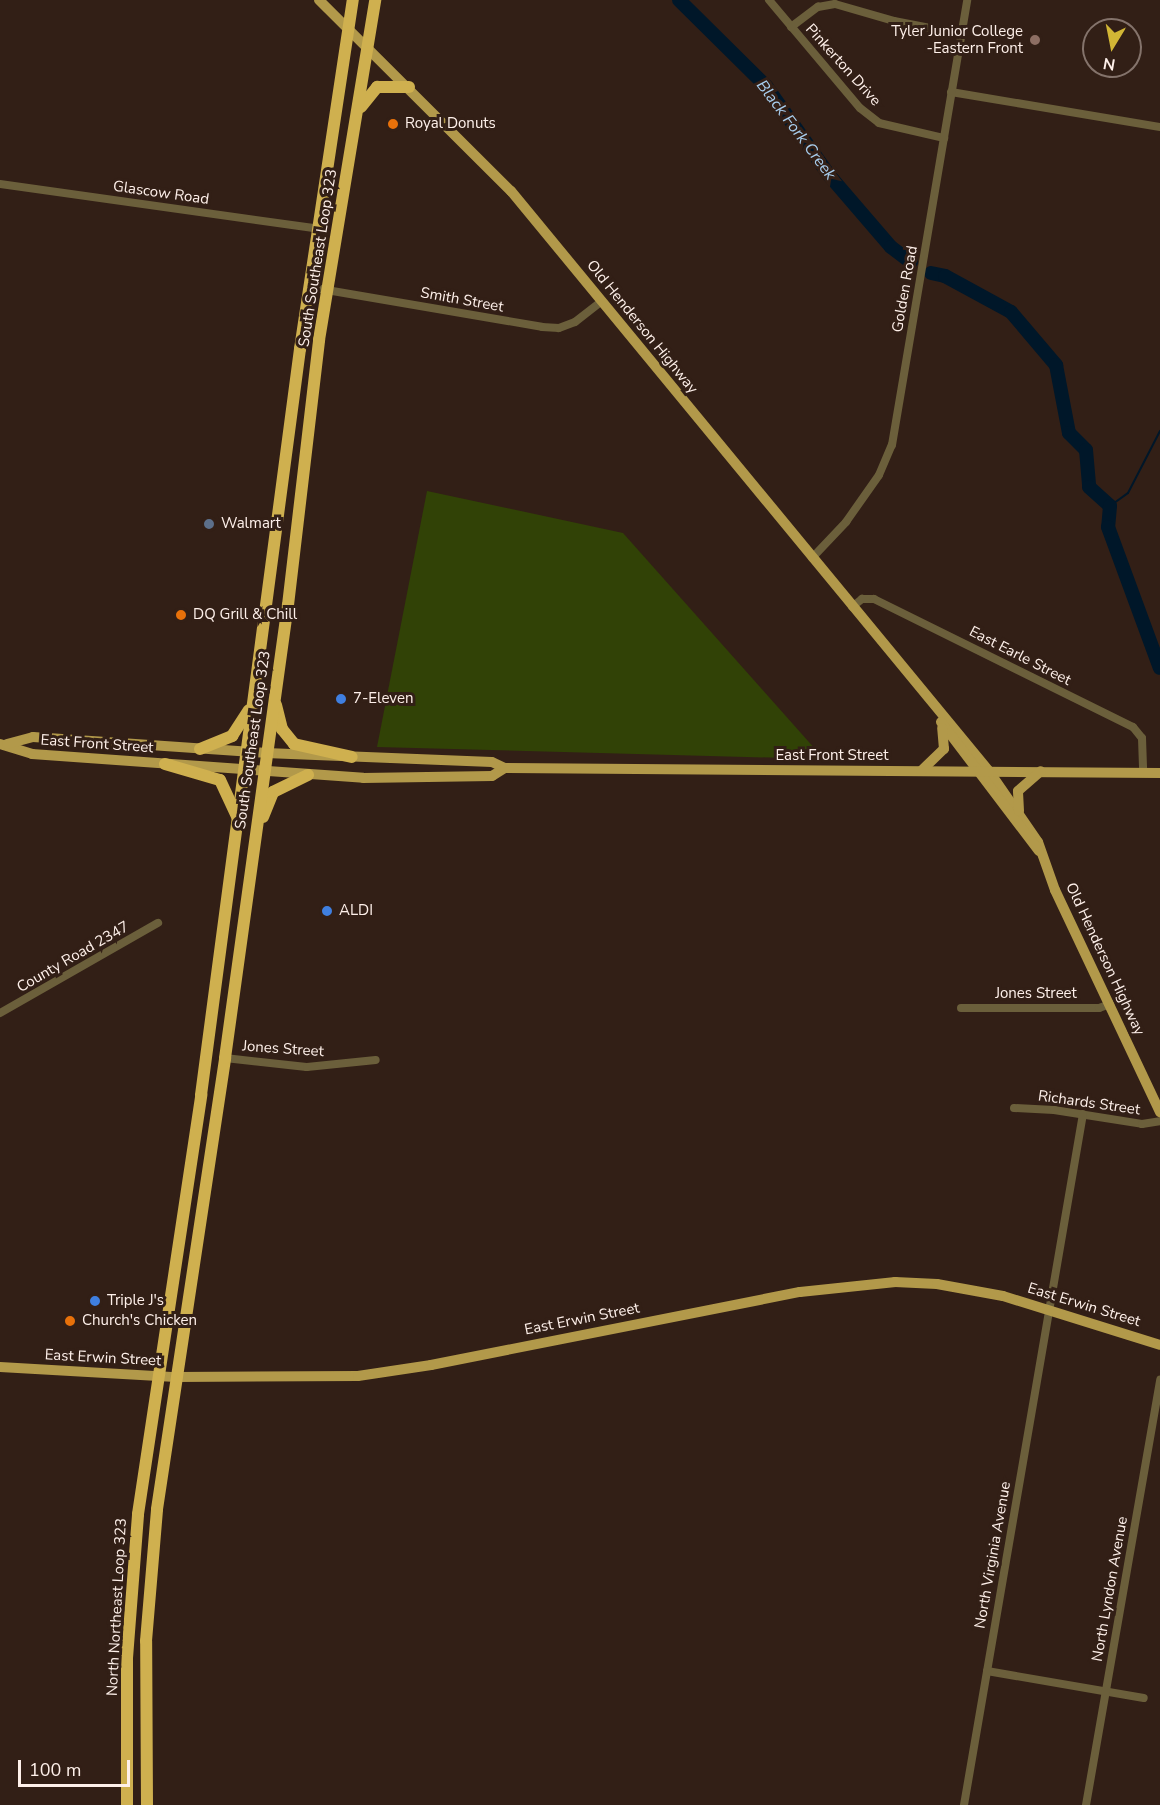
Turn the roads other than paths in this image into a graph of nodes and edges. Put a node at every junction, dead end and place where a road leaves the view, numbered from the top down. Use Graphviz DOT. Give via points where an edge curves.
graph roads {
  1 [pos="319,0"];
  2 [pos="354,0"];
  3 [pos="375,0"];
  4 [pos="769,0"];
  5 [pos="967,0"];
  6 [pos="791,27"];
  7 [pos="349,29"];
  8 [pos="961,34"];
  9 [pos="368,46"];
  10 [pos="409,87"];
  11 [pos="951,92"];
  12 [pos="356,116"];
  13 [pos="1160,127"];
  14 [pos="944,138"];
  15 [pos="0,184"];
  16 [pos="319,230"];
  17 [pos="309,287"];
  18 [pos="327,291"];
  19 [pos="602,301"];
  20 [pos="284,487"];
  21 [pos="302,490"];
  22 [pos="812,558"];
  23 [pos="852,607"];
  24 [pos="257,689"];
  25 [pos="921,691"];
  26 [pos="274,699"];
  27 [pos="939,719"];
  28 [pos="4,744"];
  29 [pos="200,749"];
  30 [pos="248,752"];
  31 [pos="266,753"];
  32 [pos="352,757"];
  33 [pos="165,764"];
  34 [pos="505,768"];
  35 [pos="246,770"];
  36 [pos="921,771"];
  37 [pos="977,771"];
  38 [pos="989,771"];
  39 [pos="1041,771"];
  40 [pos="264,772"];
  41 [pos="1143,772"];
  42 [pos="1160,773"];
  43 [pos="308,775"];
  44 [pos="1020,814"];
  45 [pos="238,820"];
  46 [pos="253,850"];
  47 [pos="1039,851"];
  48 [pos="159,923"];
  49 [pos="1110,1004"];
  50 [pos="962,1008"];
  51 [pos="0,1013"];
  52 [pos="225,1058"];
  53 [pos="376,1060"];
  54 [pos="1014,1108"];
  55 [pos="1160,1112"];
  56 [pos="1083,1114"];
  57 [pos="1160,1121"];
  58 [pos="1051,1310"];
  59 [pos="1160,1345"];
  60 [pos="0,1367"];
  61 [pos="158,1376"];
  62 [pos="176,1377"];
  63 [pos="1160,1379"];
  64 [pos="987,1671"];
  65 [pos="1106,1692"];
  66 [pos="1144,1698"];
  67 [pos="127,1805"];
  68 [pos="147,1805"];
  69 [pos="964,1805"];
  70 [pos="1086,1805"];
  1 -- 7 [label="main road, Old Henderson Highway"];
  2 -- 7 [label="highway, South Southeast Loop 323"];
  3 -- 9 [label="highway, South Southeast Loop 323"];
  4 -- 6 [label="street, Pinkerton Drive"];
  5 -- 8 [label="street, Golden Road"];
  6 -- 8 [label="street" via="818,7 834,4"];
  6 -- 14 [label="street, Pinkerton Drive" via="860,108 879,123"];
  7 -- 9 [label="main road, Old Henderson Highway"];
  7 -- 16 [label="highway, South Southeast Loop 323"];
  8 -- 11 [label="street, Golden Road"];
  9 -- 10 [label="main road, Old Henderson Highway"];
  9 -- 12 [label="highway, South Southeast Loop 323"];
  10 -- 12 [label="highway" via="377,87"];
  10 -- 19 [label="main road, Old Henderson Highway" via="511,190"];
  11 -- 13 [label="street"];
  11 -- 14 [label="street, Golden Road"];
  12 -- 18 [label="highway, South Southeast Loop 323"];
  14 -- 22 [label="street, Golden Road" via="890,453 846,522"];
  15 -- 16 [label="street, Glascow Road"];
  16 -- 17 [label="highway, South Southeast Loop 323"];
  17 -- 18 [label="street, Smith Street"];
  17 -- 20 [label="highway, South Southeast Loop 323"];
  18 -- 19 [label="street, Smith Street" via="560,328 575,322"];
  18 -- 21 [label="highway, South Southeast Loop 323"];
  19 -- 22 [label="main road, Old Henderson Highway"];
  20 -- 21 [label="highway"];
  20 -- 24 [label="highway, South Southeast Loop 323"];
  21 -- 26 [label="highway, South Southeast Loop 323"];
  22 -- 23 [label="main road, Old Henderson Highway"];
  23 -- 25 [label="main road, Old Henderson Highway"];
  23 -- 41 [label="street, East Earle Street" via="862,599 874,599 1133,727 1142,738"];
  24 -- 29 [label="highway" via="237,732 226,741"];
  24 -- 30 [label="highway, South Southeast Loop 323"];
  25 -- 27 [label="main road, Old Henderson Highway"];
  25 -- 38 [label="main road, Old Henderson Highway"];
  26 -- 31 [label="highway, South Southeast Loop 323"];
  26 -- 32 [label="highway" via="282,729 294,744"];
  27 -- 36 [label="main road" via="946,738 944,749"];
  27 -- 37 [label="main road, Old Henderson Highway"];
  28 -- 29 [label="main road, East Front Street" via="33,737"];
  28 -- 33 [label="main road, East Front Street" via="32,754"];
  29 -- 30 [label="main road, East Front Street"];
  30 -- 31 [label="main road, East Front Street"];
  30 -- 35 [label="highway, South Southeast Loop 323"];
  31 -- 32 [label="main road, East Front Street"];
  31 -- 40 [label="highway, South Southeast Loop 323"];
  32 -- 34 [label="main road, East Front Street" via="492,762"];
  33 -- 35 [label="main road, East Front Street"];
  33 -- 45 [label="highway" via="220,780"];
  34 -- 36 [label="main road, East Front Street"];
  34 -- 43 [label="main road, East Front Street" via="492,776"];
  35 -- 40 [label="main road, East Front Street"];
  35 -- 45 [label="highway, South Southeast Loop 323"];
  36 -- 37 [label="main road, East Front Street"];
  37 -- 38 [label="main road, East Front Street"];
  37 -- 47 [label="main road, Old Henderson Highway"];
  38 -- 39 [label="main road, East Front Street"];
  38 -- 44 [label="main road, Old Henderson Highway"];
  39 -- 41 [label="main road, East Front Street"];
  39 -- 44 [label="main road" via="1018,791"];
  40 -- 43 [label="main road, East Front Street"];
  40 -- 46 [label="highway, South Southeast Loop 323"];
  41 -- 42 [label="main road, East Front Street"];
  43 -- 46 [label="highway" via="273,792"];
  44 -- 47 [label="main road, Old Henderson Highway" via="1038,842"];
  45 -- 61 [label="highway, South Southeast Loop 323"];
  46 -- 52 [label="highway, South Southeast Loop 323"];
  47 -- 49 [label="main road, Old Henderson Highway"];
  48 -- 51 [label="street, County Road 2347"];
  49 -- 50 [label="street, Jones Street" via="1099,1008"];
  49 -- 55 [label="main road, Old Henderson Highway"];
  52 -- 53 [label="street, Jones Street" via="307,1066"];
  52 -- 62 [label="highway, South Southeast Loop 323"];
  54 -- 56 [label="street, Richards Street"];
  56 -- 57 [label="street, Richards Street" via="1142,1124"];
  56 -- 58 [label="street, North Virginia Avenue"];
  58 -- 59 [label="main road, East Erwin Street"];
  58 -- 62 [label="main road, East Erwin Street" via="937,1284 857,1284 384,1373 334,1377"];
  58 -- 64 [label="street, North Virginia Avenue"];
  60 -- 61 [label="main road, East Erwin Street"];
  61 -- 62 [label="main road, East Erwin Street"];
  61 -- 67 [label="highway, North Northeast Loop 323" via="131,1573"];
  62 -- 68 [label="highway, North Northeast Loop 323" via="149,1580"];
  63 -- 65 [label="street, North Lyndon Avenue"];
  64 -- 65 [label="street"];
  64 -- 69 [label="street, North Virginia Avenue"];
  65 -- 66 [label="street"];
  65 -- 70 [label="street, North Lyndon Avenue"];
}
